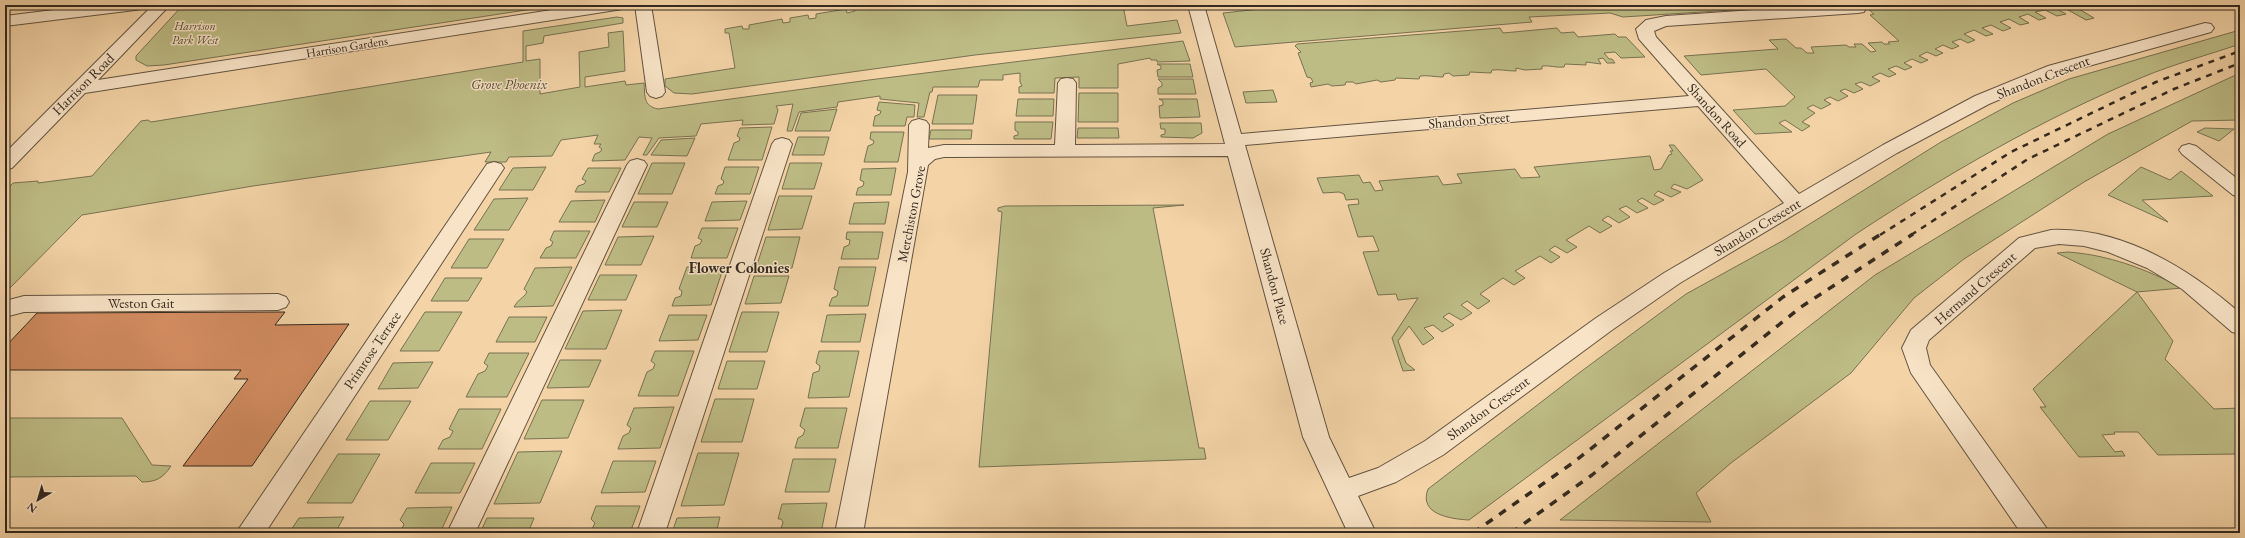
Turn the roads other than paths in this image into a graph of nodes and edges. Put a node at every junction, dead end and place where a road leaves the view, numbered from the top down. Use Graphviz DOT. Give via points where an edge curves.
graph roads {
  1 [pos="135,5"];
  2 [pos="162,5"];
  3 [pos="616,5"];
  4 [pos="644,5"];
  5 [pos="1858,8"];
  6 [pos="1197,11"];
  7 [pos="5,21"];
  8 [pos="2205,28"];
  9 [pos="1067,83"];
  10 [pos="78,89"];
  11 [pos="656,92"];
  12 [pos="1703,100"];
  13 [pos="919,125"];
  14 [pos="782,144"];
  15 [pos="1236,145"];
  16 [pos="1065,150"];
  17 [pos="2189,150"];
  18 [pos="919,162"];
  19 [pos="5,164"];
  20 [pos="637,165"];
  21 [pos="494,168"];
  22 [pos="2240,191"];
  23 [pos="1796,203"];
  24 [pos="278,302"];
  25 [pos="5,309"];
  26 [pos="2240,326"];
  27 [pos="1342,491"];
  28 [pos="250,533"];
  29 [pos="461,533"];
  30 [pos="651,533"];
  31 [pos="849,533"];
  32 [pos="1362,533"];
  33 [pos="2036,533"];
  1 -- 7 [label="street"];
  2 -- 10 [label="street, Harrison Road"];
  3 -- 10 [label="street, Harrison Gardens"];
  4 -- 11 [label="street"];
  5 -- 12 [label="street, Shandon Road" via="1666,21 1648,26 1645,29 1646,36"];
  6 -- 15 [label="street, Shandon Place"];
  8 -- 23 [label="street, Shandon Crescent" via="2068,66 2019,84 1982,100"];
  9 -- 16 [label="street"];
  10 -- 19 [label="street, Harrison Road"];
  12 -- 15 [label="street, Shandon Street"];
  12 -- 23 [label="street, Shandon Road"];
  13 -- 18 [label="street"];
  14 -- 30 [label="street"];
  15 -- 16 [label="street, Merchiston Grove"];
  15 -- 27 [label="street, Shandon Place" via="1316,437"];
  16 -- 18 [label="street, Merchiston Grove" via="944,152 929,154"];
  17 -- 22 [label="street"];
  18 -- 31 [label="street, Merchiston Grove"];
  20 -- 29 [label="street"];
  21 -- 28 [label="street, Primrose Terrace"];
  23 -- 27 [label="street, Shandon Crescent" via="1665,282 1434,448 1387,475"];
  24 -- 25 [label="street, Weston Gait" via="24,304"];
  26 -- 33 [label="street, Hermand Crescent" via="2203,294 2151,259 2099,242 2054,237 2026,243 1920,336 1914,348 1919,367"];
  27 -- 32 [label="street, Shandon Place"];
}
